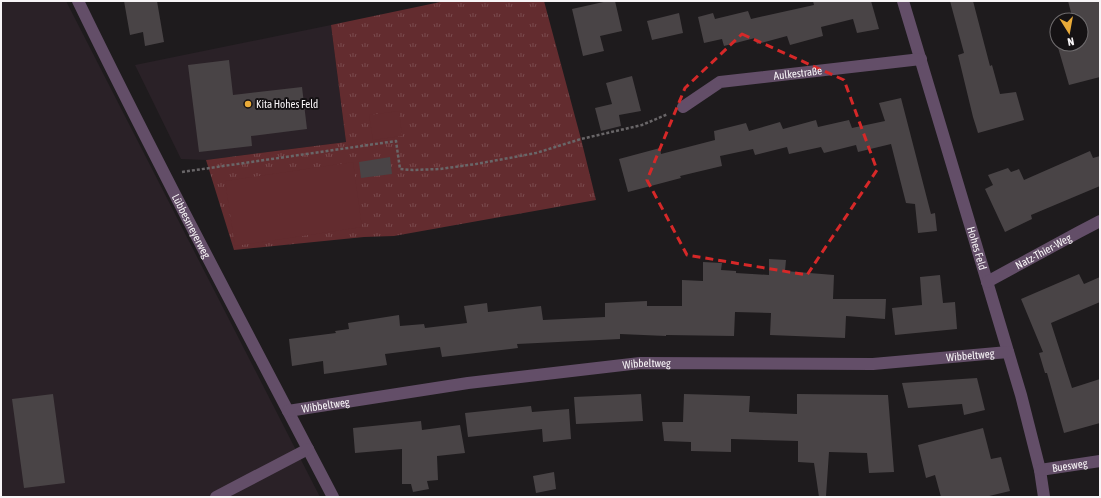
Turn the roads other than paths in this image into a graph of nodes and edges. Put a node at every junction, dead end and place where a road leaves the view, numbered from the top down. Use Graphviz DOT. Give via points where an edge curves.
graph roads {
  1 [pos="78,1"];
  2 [pos="903,1"];
  3 [pos="921,58"];
  4 [pos="683,107"];
  5 [pos="1100,221"];
  6 [pos="987,282"];
  7 [pos="1008,352"];
  8 [pos="288,411"];
  9 [pos="308,449"];
  10 [pos="1100,461"];
  11 [pos="1040,470"];
  12 [pos="216,497"];
  13 [pos="333,497"];
  14 [pos="1044,497"];
  1 -- 8 [label="street, Lübbesmeyerweg"];
  2 -- 3 [label="street, Hohes Feld"];
  3 -- 4 [label="street, Aulkestraße" via="720,82"];
  3 -- 6 [label="street, Hohes Feld"];
  5 -- 6 [label="street, Natz-Thier-Weg"];
  6 -- 7 [label="street, Hohes Feld"];
  7 -- 8 [label="street, Wibbeltweg" via="873,364 640,363 468,382"];
  7 -- 11 [label="street, Hohes Feld"];
  8 -- 9 [label="street, Lübbesmeyerweg"];
  9 -- 12 [label="street"];
  9 -- 13 [label="street, Lübbesmeyerweg"];
  10 -- 11 [label="street, Buesweg"];
  11 -- 14 [label="street, Hohes Feld"];
}
